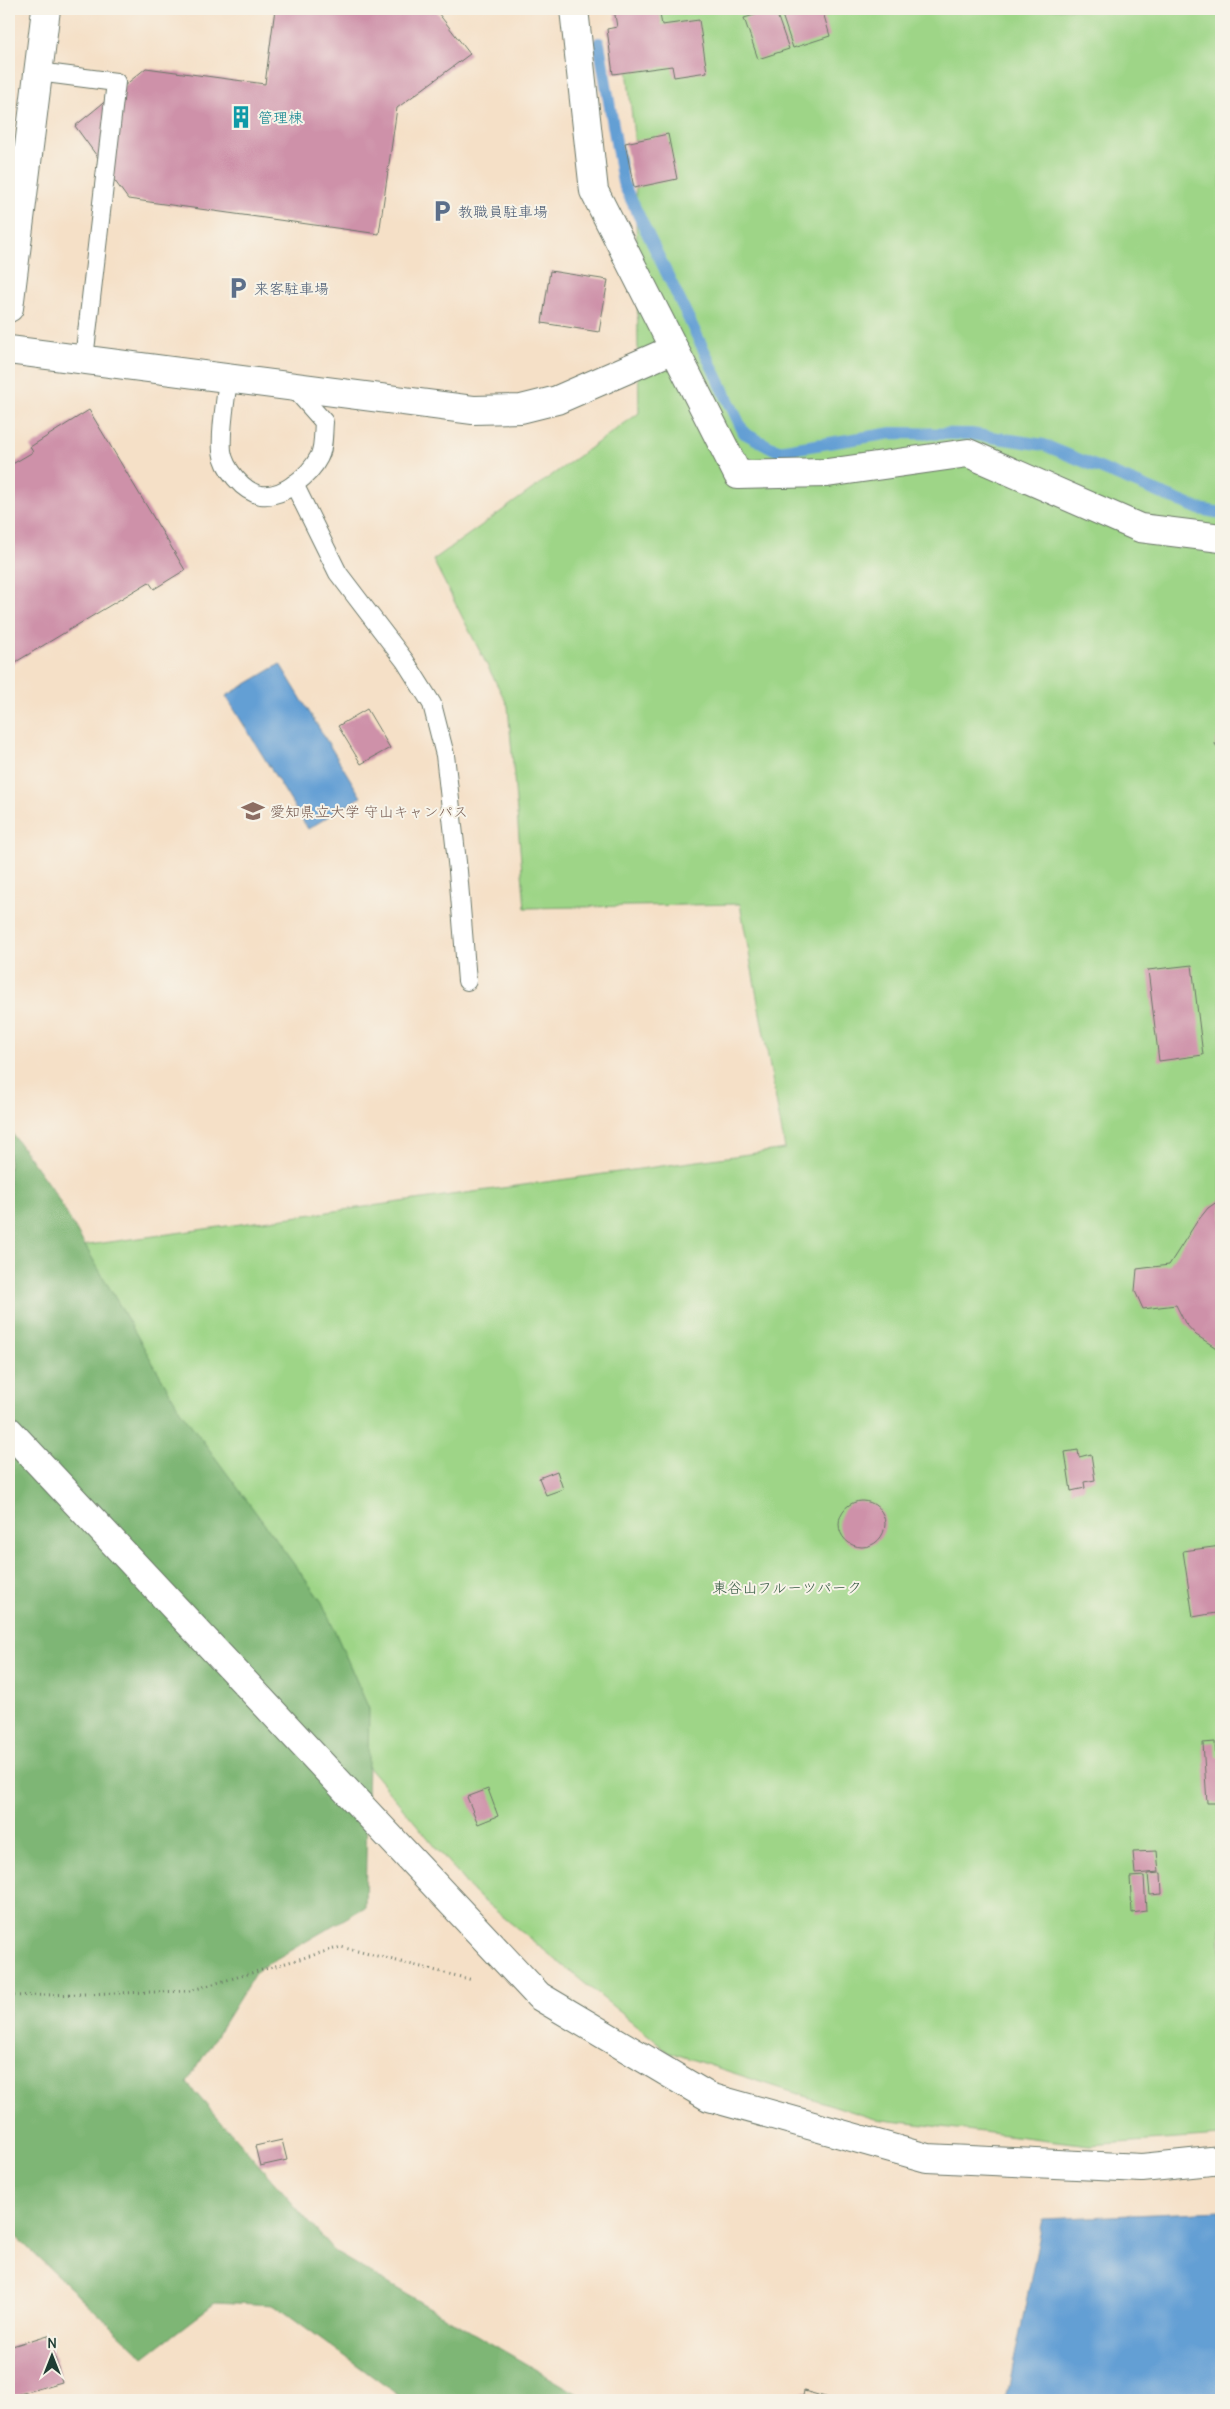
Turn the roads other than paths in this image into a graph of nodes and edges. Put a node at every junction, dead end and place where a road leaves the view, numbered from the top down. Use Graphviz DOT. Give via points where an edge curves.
graph roads {
  1 [pos="46,9"];
  2 [pos="574,9"];
  3 [pos="38,72"];
  4 [pos="9,308"];
  5 [pos="674,348"];
  6 [pos="9,350"];
  7 [pos="84,359"];
  8 [pos="228,378"];
  9 [pos="293,387"];
  10 [pos="294,484"];
  11 [pos="1221,538"];
  12 [pos="468,981"];
  13 [pos="9,1431"];
  14 [pos="1221,2160"];
  1 -- 3 [label="street"];
  2 -- 5 [label="street" via="594,191"];
  3 -- 4 [label="street"];
  3 -- 7 [label="lane" via="116,82"];
  5 -- 9 [label="street" via="557,400 521,409 473,410"];
  5 -- 11 [label="street" via="738,474 827,473 968,453 1140,528"];
  6 -- 7 [label="street"];
  7 -- 8 [label="street"];
  8 -- 9 [label="street"];
  8 -- 10 [label="lane" via="222,452 228,468 237,482 261,495 282,491"];
  9 -- 10 [label="lane" via="324,422 320,456"];
  10 -- 12 [label="lane" via="338,574 405,660 432,704 445,754"];
  13 -- 14 [label="street" via="533,1989 548,2001 708,2097 927,2158 1142,2168"];
}
